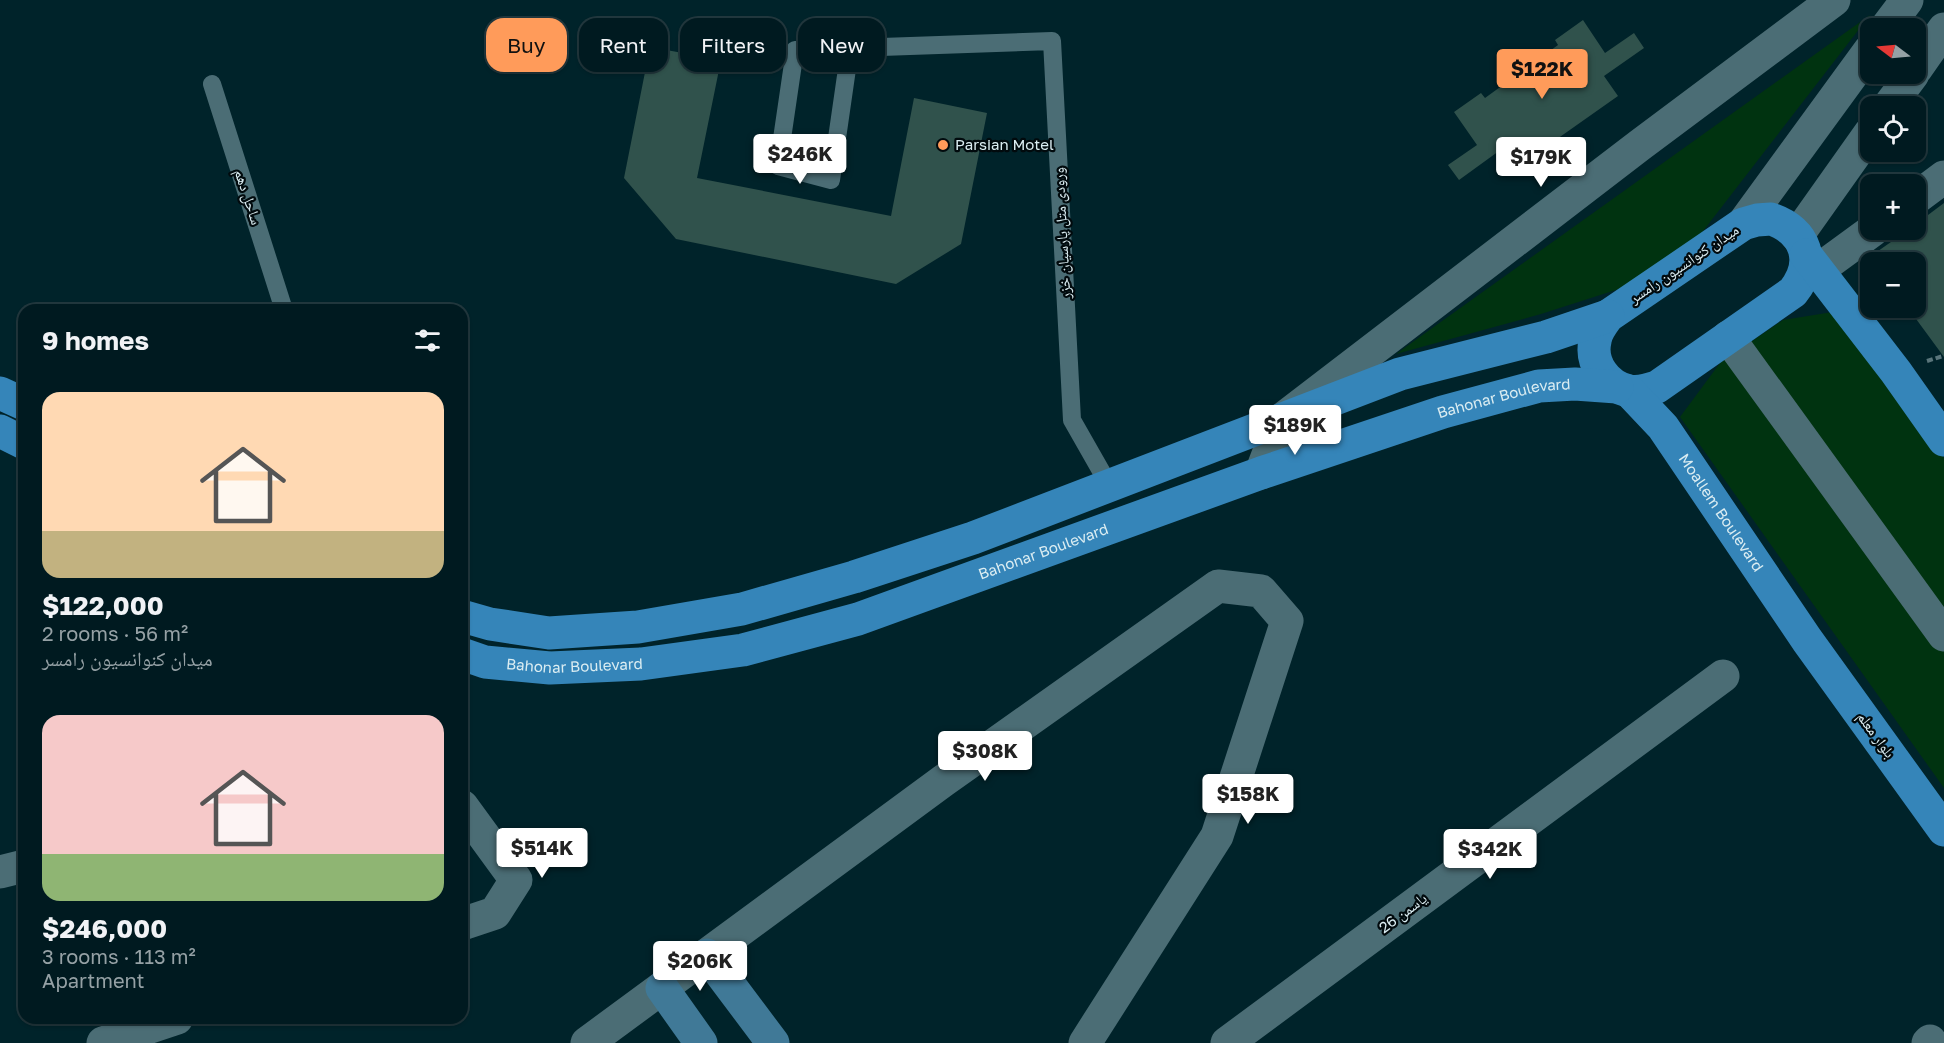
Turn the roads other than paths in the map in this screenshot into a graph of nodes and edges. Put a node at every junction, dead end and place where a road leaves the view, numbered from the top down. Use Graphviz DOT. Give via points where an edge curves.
graph roads {
  1 [pos="1834,0"];
  2 [pos="1907,0"];
  3 [pos="1894,18"];
  4 [pos="1944,29"];
  5 [pos="885,47"];
  6 [pos="850,48"];
  7 [pos="1926,55"];
  8 [pos="1860,64"];
  9 [pos="212,84"];
  10 [pos="1860,152"];
  11 [pos="1944,177"];
  12 [pos="1926,190"];
  13 [pos="1743,224"];
  14 [pos="1860,235"];
  15 [pos="1807,254"];
  16 [pos="282,304"];
  17 [pos="1608,316"];
  18 [pos="1728,337"];
  19 [pos="1623,389"];
  20 [pos="0,393"];
  21 [pos="18,401"];
  22 [pos="1281,420"];
  23 [pos="0,431"];
  24 [pos="18,440"];
  25 [pos="1944,440"];
  26 [pos="1261,473"];
  27 [pos="1108,484"];
  28 [pos="468,618"];
  29 [pos="1944,635"];
  30 [pos="468,656"];
  31 [pos="1723,676"];
  32 [pos="468,814"];
  33 [pos="1944,830"];
  34 [pos="18,868"];
  35 [pos="0,872"];
  36 [pos="468,922"];
  37 [pos="707,955"];
  38 [pos="662,988"];
  39 [pos="159,1024"];
  40 [pos="103,1043"];
  41 [pos="587,1043"];
  42 [pos="701,1043"];
  43 [pos="773,1043"];
  44 [pos="1085,1043"];
  45 [pos="1227,1043"];
  1 -- 22 [label="street"];
  2 -- 3 [label="street"];
  4 -- 7 [label="street"];
  5 -- 27 [label="lane, ورودی متل پارسیان خزر" via="1052,41 1072,420"];
  6 -- 6 [label="lane, ورودی متل پارسیان خزر" via="795,50 778,166 831,180"];
  8 -- 13 [label="street"];
  9 -- 16 [label="lane, ساحل دهم"];
  10 -- 15 [label="street"];
  11 -- 12 [label="street"];
  13 -- 15 [label="main road, میدان کنوانسیون رامسر" via="1771,219 1784,224"];
  13 -- 17 [label="main road, میدان کنوانسیون رامسر"];
  14 -- 15 [label="street"];
  15 -- 18 [label="main road" via="1802,282 1793,292"];
  15 -- 25 [label="main road"];
  17 -- 19 [label="main road, میدان کنوانسیون رامسر" via="1595,339 1594,353 1605,378"];
  17 -- 22 [label="main road, Bahonar Boulevard" via="1546,337 1400,374"];
  18 -- 19 [label="main road" via="1657,387 1643,391"];
  18 -- 29 [label="street"];
  19 -- 26 [label="main road, Bahonar Boulevard" via="1575,384 1539,386 1443,412"];
  19 -- 33 [label="main road, Moallem Boulevard" via="1663,427"];
  20 -- 21 [label="main road"];
  22 -- 26 [label="street"];
  22 -- 27 [label="main road, Bahonar Boulevard"];
  23 -- 24 [label="main road"];
  26 -- 30 [label="main road, Bahonar Boulevard" via="858,620 743,650 640,664 550,668 485,662"];
  27 -- 28 [label="main road, Bahonar Boulevard" via="973,538 742,609 638,627 549,633"];
  31 -- 45 [label="street, یاسمن 26"];
  32 -- 36 [label="street" via="516,880 495,913"];
  34 -- 35 [label="street"];
  37 -- 38 [label="street"];
  37 -- 43 [label="main road"];
  37 -- 44 [label="street" via="1218,586 1261,591 1287,621 1217,836"];
  38 -- 41 [label="street"];
  38 -- 42 [label="main road"];
  39 -- 40 [label="street"];
}
